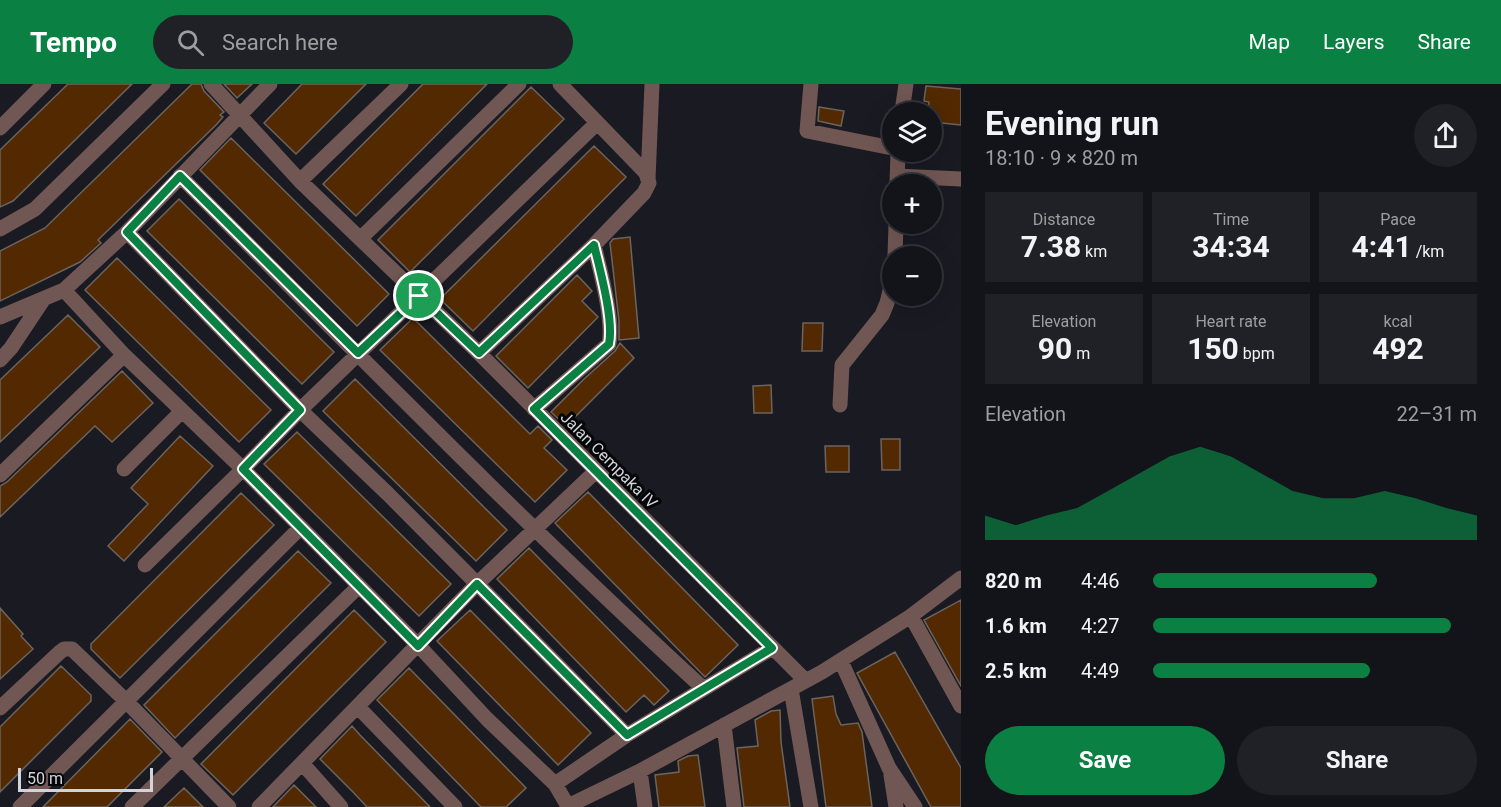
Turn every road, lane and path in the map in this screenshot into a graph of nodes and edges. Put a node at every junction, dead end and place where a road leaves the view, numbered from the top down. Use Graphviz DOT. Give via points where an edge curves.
graph roads {
  1 [pos="44,84"];
  2 [pos="163,84"];
  3 [pos="211,84"];
  4 [pos="270,84"];
  5 [pos="401,84"];
  6 [pos="519,84"];
  7 [pos="560,84"];
  8 [pos="652,84"];
  9 [pos="811,84"];
  10 [pos="906,84"];
  11 [pos="903,102"];
  12 [pos="240,113"];
  13 [pos="597,123"];
  14 [pos="0,128"];
  15 [pos="882,146"];
  16 [pos="180,176"];
  17 [pos="961,178"];
  18 [pos="648,179"];
  19 [pos="942,179"];
  20 [pos="300,181"];
  21 [pos="0,229"];
  22 [pos="127,232"];
  23 [pos="362,238"];
  24 [pos="594,245"];
  25 [pos="64,290"];
  26 [pos="419,296"];
  27 [pos="42,300"];
  28 [pos="886,306"];
  29 [pos="0,317"];
  30 [pos="358,353"];
  31 [pos="479,353"];
  32 [pos="124,355"];
  33 [pos="0,360"];
  34 [pos="840,405"];
  35 [pos="534,409"];
  36 [pos="300,410"];
  37 [pos="181,412"];
  38 [pos="243,469"];
  39 [pos="124,470"];
  40 [pos="595,472"];
  41 [pos="0,475"];
  42 [pos="300,528"];
  43 [pos="534,529"];
  44 [pos="145,565"];
  45 [pos="961,578"];
  46 [pos="477,584"];
  47 [pos="358,587"];
  48 [pos="911,616"];
  49 [pos="418,646"];
  50 [pos="772,648"];
  51 [pos="841,661"];
  52 [pos="805,680"];
  53 [pos="704,689"];
  54 [pos="791,689"];
  55 [pos="3,699"];
  56 [pos="126,701"];
  57 [pos="961,706"];
  58 [pos="358,707"];
  59 [pos="724,725"];
  60 [pos="627,735"];
  61 [pos="182,758"];
  62 [pos="302,763"];
  63 [pos="890,768"];
  64 [pos="640,771"];
  65 [pos="555,784"];
  66 [pos="568,806"];
  67 [pos="20,807"];
  68 [pos="132,807"];
  69 [pos="229,807"];
  70 [pos="259,807"];
  71 [pos="341,807"];
  72 [pos="455,807"];
  73 [pos="645,807"];
  74 [pos="734,807"];
  75 [pos="811,807"];
  76 [pos="896,807"];
  77 [pos="915,807"];
  1 -- 14 [label="street"];
  2 -- 21 [label="street" via="35,209"];
  3 -- 12 [label="street, Jalan Cempaka IV"];
  4 -- 12 [label="street"];
  5 -- 20 [label="street"];
  6 -- 23 [label="street"];
  7 -- 13 [label="street"];
  8 -- 18 [label="street"];
  9 -- 15 [label="street" via="807,131"];
  10 -- 11 [label="street"];
  12 -- 16 [label="street"];
  12 -- 20 [label="street, Jalan Cempaka IV"];
  13 -- 18 [label="street"];
  13 -- 26 [label="street"];
  16 -- 22 [label="street"];
  16 -- 30 [label="street"];
  17 -- 19 [label="street"];
  18 -- 24 [label="street" via="644,193"];
  20 -- 23 [label="street, Jalan Cempaka IV"];
  22 -- 25 [label="street"];
  22 -- 36 [label="street"];
  23 -- 26 [label="street, Jalan Cempaka IV"];
  24 -- 31 [label="street"];
  24 -- 35 [label="street" via="604,288 609,344"];
  25 -- 27 [label="street"];
  25 -- 32 [label="street"];
  26 -- 30 [label="street"];
  26 -- 31 [label="street, Jalan Cempaka IV"];
  27 -- 29 [label="street"];
  27 -- 33 [label="street"];
  28 -- 34 [label="street" via="842,365"];
  30 -- 36 [label="street"];
  30 -- 43 [label="street"];
  31 -- 35 [label="street, Jalan Cempaka IV"];
  32 -- 37 [label="street"];
  32 -- 41 [label="street"];
  35 -- 40 [label="street, Jalan Cempaka IV"];
  36 -- 38 [label="street"];
  36 -- 46 [label="street"];
  37 -- 38 [label="street"];
  37 -- 39 [label="street"];
  38 -- 42 [label="street"];
  38 -- 44 [label="street"];
  40 -- 43 [label="street"];
  40 -- 50 [label="street, Jalan Cempaka IV"];
  42 -- 47 [label="street"];
  42 -- 56 [label="street"];
  43 -- 46 [label="street"];
  43 -- 53 [label="street"];
  45 -- 48 [label="street"];
  46 -- 49 [label="street"];
  46 -- 60 [label="street"];
  47 -- 49 [label="street"];
  47 -- 61 [label="street"];
  48 -- 51 [label="street"];
  48 -- 57 [label="street"];
  49 -- 58 [label="street"];
  49 -- 65 [label="street"];
  50 -- 52 [label="street, Jalan Cempaka IV"];
  50 -- 53 [label="street"];
  51 -- 52 [label="street"];
  51 -- 63 [label="street"];
  52 -- 54 [label="street"];
  53 -- 60 [label="street"];
  54 -- 59 [label="street"];
  54 -- 75 [label="street"];
  55 -- 56 [label="street" via="68,648 76,651"];
  56 -- 61 [label="street"];
  56 -- 67 [label="street"];
  58 -- 62 [label="street"];
  58 -- 72 [label="street"];
  59 -- 64 [label="street"];
  59 -- 74 [label="street"];
  60 -- 65 [label="street"];
  61 -- 68 [label="street"];
  61 -- 69 [label="street"];
  62 -- 70 [label="street"];
  62 -- 71 [label="street"];
  63 -- 76 [label="street"];
  63 -- 77 [label="street"];
  64 -- 66 [label="street"];
  64 -- 73 [label="street"];
  65 -- 66 [label="street"];
}
